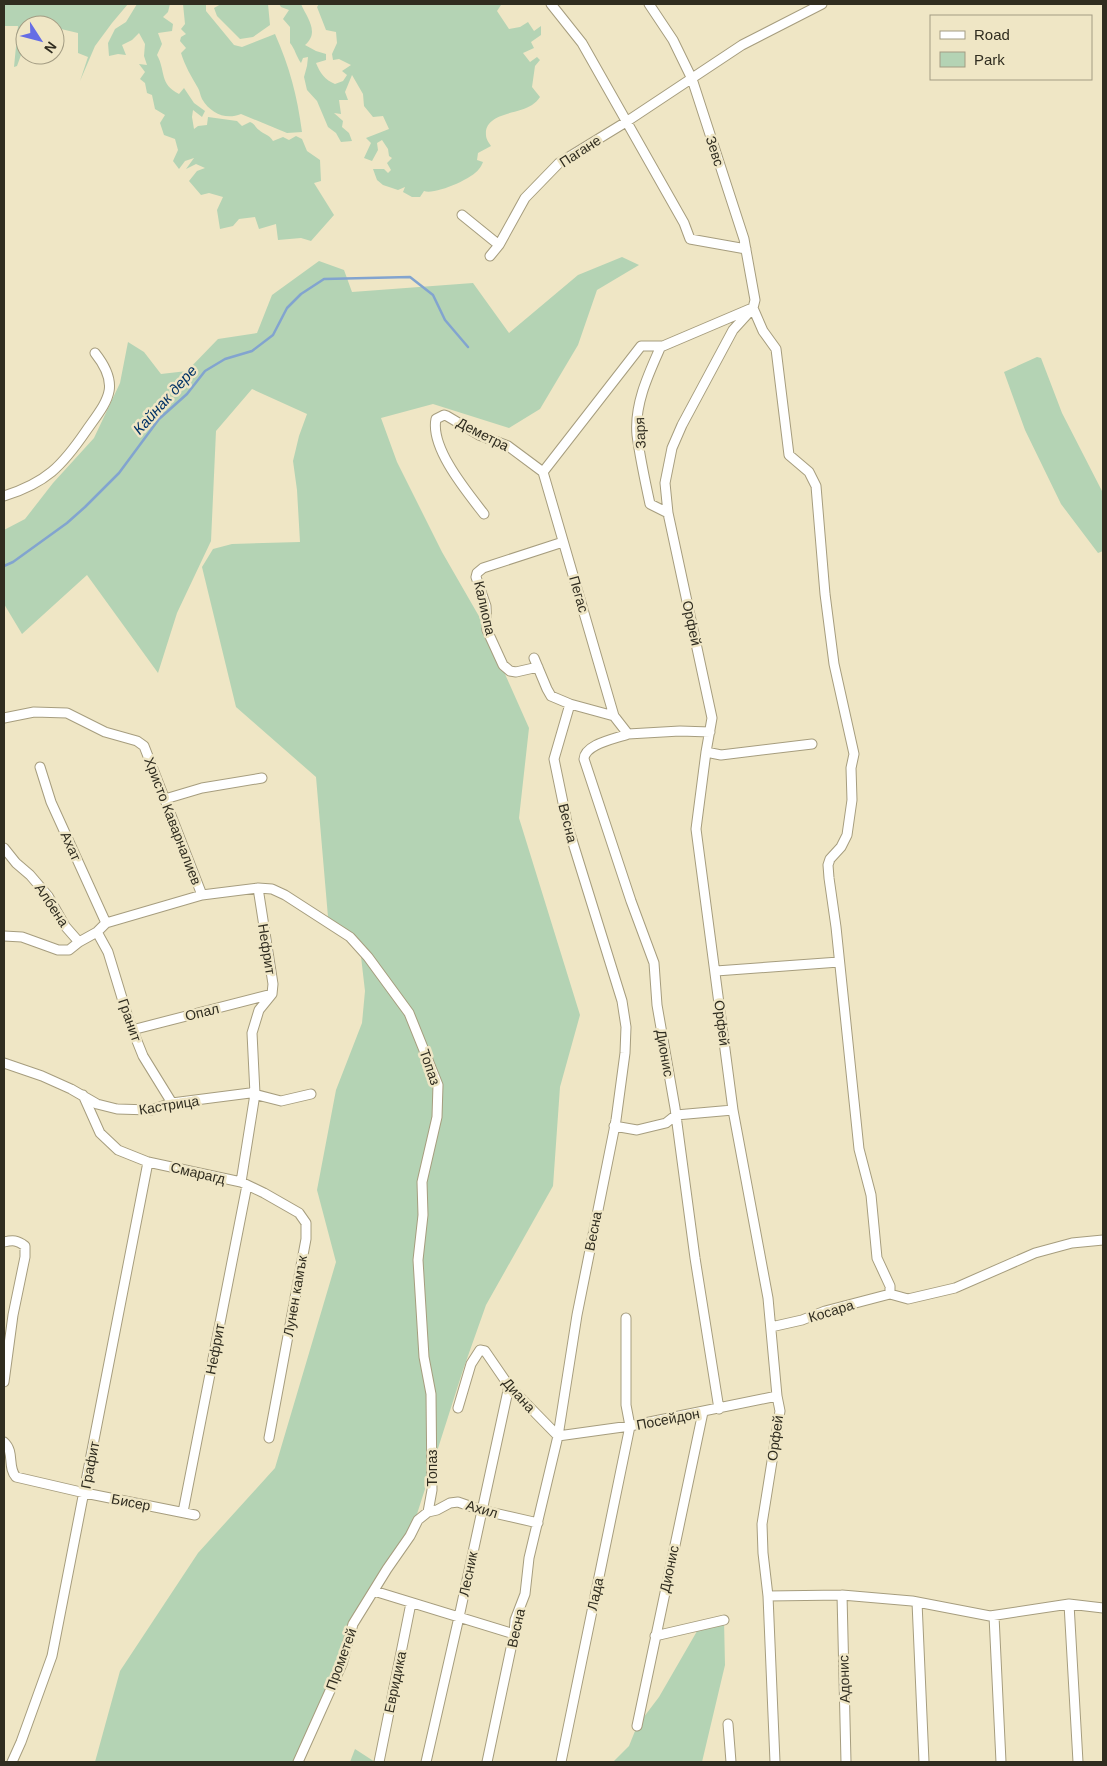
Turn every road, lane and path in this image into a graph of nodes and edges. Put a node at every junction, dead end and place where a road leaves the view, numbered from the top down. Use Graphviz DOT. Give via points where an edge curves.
graph roads {
  1 [pos="551,4"];
  2 [pos="649,4"];
  3 [pos="822,4"];
  4 [pos="692,79"];
  5 [pos="626,122"];
  6 [pos="462,215"];
  7 [pos="499,245"];
  8 [pos="746,249"];
  9 [pos="490,256"];
  10 [pos="753,308"];
  11 [pos="661,346"];
  12 [pos="95,353"];
  13 [pos="543,472"];
  14 [pos="4,496"];
  15 [pos="668,513"];
  16 [pos="484,514"];
  17 [pos="564,542"];
  18 [pos="570,704"];
  19 [pos="614,716"];
  20 [pos="4,718"];
  21 [pos="710,732"];
  22 [pos="628,734"];
  23 [pos="812,744"];
  24 [pos="706,752"];
  25 [pos="40,767"];
  26 [pos="262,778"];
  27 [pos="165,799"];
  28 [pos="4,848"];
  29 [pos="258,888"];
  30 [pos="202,895"];
  31 [pos="106,923"];
  32 [pos="96,932"];
  33 [pos="4,936"];
  34 [pos="79,942"];
  35 [pos="839,962"];
  36 [pos="716,971"];
  37 [pos="272,994"];
  38 [pos="132,1030"];
  39 [pos="4,1063"];
  40 [pos="255,1094"];
  41 [pos="311,1094"];
  42 [pos="83,1095"];
  43 [pos="172,1103"];
  44 [pos="733,1110"];
  45 [pos="676,1115"];
  46 [pos="614,1126"];
  47 [pos="148,1162"];
  48 [pos="244,1184"];
  49 [pos="1103,1240"];
  50 [pos="4,1242"];
  51 [pos="890,1294"];
  52 [pos="8,1313"];
  53 [pos="626,1318"];
  54 [pos="771,1327"];
  55 [pos="4,1382"];
  56 [pos="508,1386"];
  57 [pos="776,1396"];
  58 [pos="458,1408"];
  59 [pos="719,1409"];
  60 [pos="703,1412"];
  61 [pos="630,1426"];
  62 [pos="558,1436"];
  63 [pos="269,1438"];
  64 [pos="4,1442"];
  65 [pos="84,1493"];
  66 [pos="481,1510"];
  67 [pos="183,1512"];
  68 [pos="428,1512"];
  69 [pos="195,1515"];
  70 [pos="538,1523"];
  71 [pos="374,1591"];
  72 [pos="842,1595"];
  73 [pos="768,1596"];
  74 [pos="411,1602"];
  75 [pos="917,1602"];
  76 [pos="1069,1604"];
  77 [pos="1103,1608"];
  78 [pos="994,1616"];
  79 [pos="459,1617"];
  80 [pos="724,1620"];
  81 [pos="514,1634"];
  82 [pos="655,1636"];
  83 [pos="728,1724"];
  84 [pos="637,1726"];
  85 [pos="12,1762"];
  86 [pos="298,1762"];
  87 [pos="379,1762"];
  88 [pos="426,1762"];
  89 [pos="486,1762"];
  90 [pos="561,1762"];
  91 [pos="731,1762"];
  92 [pos="775,1762"];
  93 [pos="846,1762"];
  94 [pos="924,1762"];
  95 [pos="1001,1762"];
  96 [pos="1078,1762"];
  1 -- 5 [label="street" via="582,43"];
  2 -- 4 [label="street, Зевс" via="673,40"];
  3 -- 4 [label="street, Пагане" via="742,45"];
  4 -- 5 [label="street, Пагане"];
  4 -- 8 [label="street, Зевс"];
  5 -- 7 [label="street, Пагане" via="559,163 525,198"];
  5 -- 8 [label="street" via="690,239"];
  6 -- 7 [label="street"];
  7 -- 9 [label="street, Пагане"];
  8 -- 10 [label="street, Зевс" via="755,300"];
  10 -- 11 [label="street"];
  10 -- 15 [label="street, Орфей" via="733,330 672,448 665,484"];
  10 -- 35 [label="street" via="763,332 776,349 788,455 809,472 816,486 834,664 854,754 850,768 852,800 847,835 828,865"];
  11 -- 13 [label="street" via="641,346"];
  11 -- 15 [label="street, Заря" via="645,382 638,409 637,433 650,504"];
  12 -- 14 [label="street" via="108,372 107,402 62,464 31,485"];
  13 -- 16 [label="street, Деметра" via="508,446 479,435 448,416 439,416 435,423 438,441 458,481"];
  13 -- 17 [label="street, Пегас"];
  15 -- 21 [label="street, Орфей" via="712,718"];
  17 -- 18 [label="street, Калиопа" via="484,568 476,577 486,606 487,630 503,665 516,672 536,662 551,696"];
  17 -- 19 [label="street, Пегас"];
  18 -- 19 [label="street, Калиопа"];
  18 -- 46 [label="street, Весна" via="554,759 568,827 622,1001 626,1027"];
  19 -- 22 [label="street"];
  20 -- 27 [label="street, Христо Каварналиев" via="34,712 67,713 105,732 137,741 144,746"];
  21 -- 22 [label="street"];
  21 -- 24 [label="street, Орфей"];
  22 -- 45 [label="street, Дионис" via="590,748 584,759 654,963 657,1005"];
  23 -- 24 [label="street" via="721,755"];
  24 -- 36 [label="street, Орфей" via="696,829"];
  25 -- 31 [label="street, Ахат" via="51,802"];
  26 -- 27 [label="street" via="202,788"];
  27 -- 30 [label="street, Христо Каварналиев"];
  28 -- 34 [label="street, Албена" via="48,896 65,926"];
  29 -- 30 [label="street, Топаз"];
  29 -- 37 [label="street, Нефрит"];
  29 -- 68 [label="street, Топаз" via="272,889 285,895 350,937 409,1013 438,1085 437,1116 422,1182 423,1215 418,1260 424,1357 431,1394 432,1490"];
  30 -- 31 [label="street, Топаз"];
  31 -- 32 [label="street, Топаз"];
  32 -- 34 [label="street, Топаз"];
  32 -- 38 [label="street, Гранит" via="108,952"];
  33 -- 34 [label="street, Топаз" via="22,937 58,950 70,950"];
  35 -- 36 [label="street"];
  35 -- 51 [label="street" via="859,1149 871,1195 877,1258 890,1286"];
  36 -- 44 [label="street, Орфей"];
  37 -- 38 [label="street, Опал"];
  37 -- 40 [label="street, Нефрит" via="259,1010 252,1033"];
  38 -- 43 [label="street, Гранит" via="143,1056"];
  39 -- 42 [label="street, Кастрица"];
  40 -- 41 [label="street, Кастрица" via="281,1101"];
  40 -- 43 [label="street, Кастрица"];
  40 -- 48 [label="street, Нефрит"];
  42 -- 43 [label="street, Кастрица" via="97,1104 136,1111"];
  42 -- 47 [label="street, Смарагд" via="100,1132 118,1150"];
  44 -- 45 [label="street"];
  44 -- 54 [label="street, Орфей"];
  45 -- 46 [label="street" via="666,1123 637,1130"];
  45 -- 59 [label="street, Дионис"];
  46 -- 62 [label="street, Весна" via="577,1315"];
  47 -- 48 [label="street, Смарагд"];
  47 -- 65 [label="street, Графит"];
  48 -- 63 [label="street, Лунен камък" via="299,1213 306,1223 306,1239"];
  48 -- 67 [label="street, Нефрит"];
  49 -- 51 [label="street" via="1072,1243 1035,1253 934,1294 908,1299"];
  50 -- 52 [label="street" via="13,1240 24,1246 25,1257"];
  51 -- 54 [label="street, Косара"];
  52 -- 55 [label="street"];
  53 -- 61 [label="street" via="626,1405"];
  54 -- 57 [label="street, Орфей"];
  56 -- 58 [label="street, Диана" via="485,1351 480,1350"];
  56 -- 62 [label="street, Диана"];
  56 -- 66 [label="street, Лесник"];
  57 -- 59 [label="street, Посейдон"];
  57 -- 73 [label="street, Орфей" via="780,1411 762,1524"];
  59 -- 60 [label="street, Посейдон"];
  60 -- 61 [label="street, Посейдон"];
  60 -- 82 [label="street, Дионис"];
  61 -- 62 [label="street, Посейдон"];
  61 -- 90 [label="street, Лада"];
  62 -- 70 [label="street, Весна"];
  64 -- 65 [label="street, Бисер" via="16,1477"];
  65 -- 67 [label="street, Бисер"];
  65 -- 85 [label="street, Графит" via="52,1656"];
  66 -- 68 [label="street, Ахил" via="450,1502"];
  66 -- 70 [label="street, Ахил"];
  66 -- 79 [label="street, Лесник"];
  67 -- 69 [label="street, Бисер"];
  68 -- 71 [label="street, Прометей" via="418,1520"];
  70 -- 81 [label="street, Весна"];
  71 -- 74 [label="street"];
  71 -- 86 [label="street, Прометей" via="353,1624 342,1664"];
  72 -- 73 [label="street"];
  72 -- 75 [label="street"];
  72 -- 93 [label="street, Адонис"];
  73 -- 92 [label="street, Орфей"];
  74 -- 79 [label="street"];
  74 -- 87 [label="street, Евридика"];
  75 -- 78 [label="street"];
  75 -- 94 [label="street"];
  76 -- 77 [label="street"];
  76 -- 78 [label="street"];
  76 -- 96 [label="street"];
  78 -- 95 [label="street"];
  79 -- 81 [label="street"];
  79 -- 88 [label="street, Лесник"];
  80 -- 82 [label="street"];
  81 -- 89 [label="street, Весна"];
  82 -- 84 [label="street, Дионис"];
  83 -- 91 [label="street"];
}
